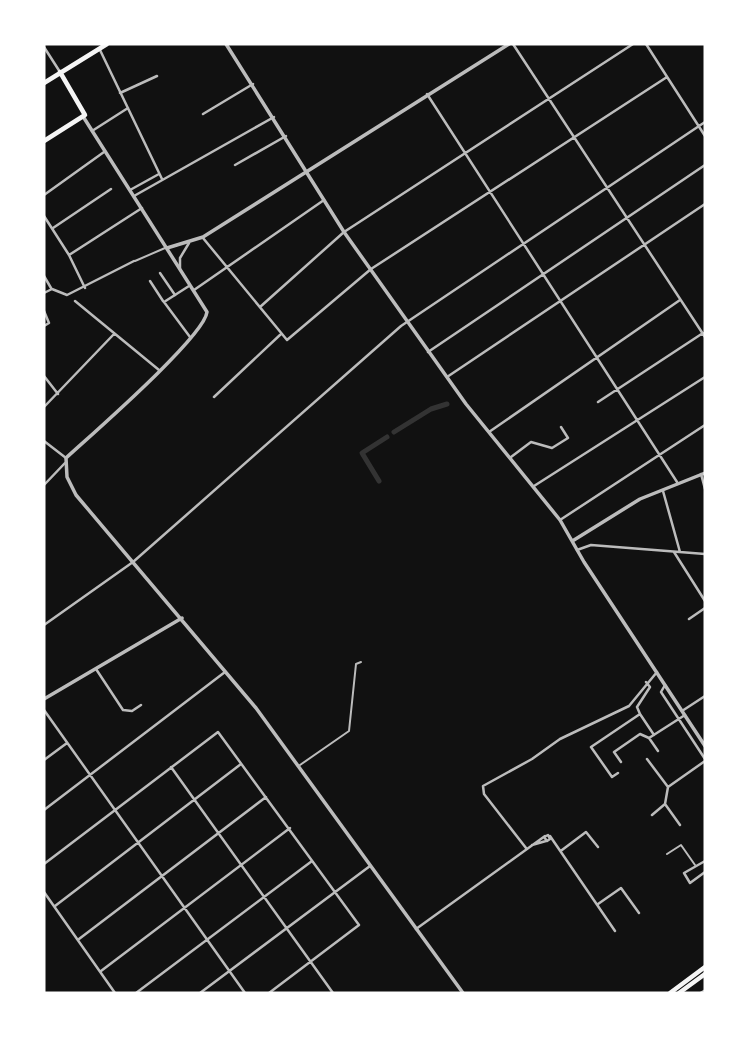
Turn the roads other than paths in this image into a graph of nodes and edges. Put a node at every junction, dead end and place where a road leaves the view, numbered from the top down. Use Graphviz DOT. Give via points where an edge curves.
graph roads {
  1 [pos="107,44"];
  2 [pos="226,44"];
  3 [pos="511,44"];
  4 [pos="633,44"];
  5 [pos="646,44"];
  6 [pos="44,47"];
  7 [pos="99,48"];
  8 [pos="60,72"];
  9 [pos="157,76"];
  10 [pos="667,77"];
  11 [pos="44,83"];
  12 [pos="253,84"];
  13 [pos="120,93"];
  14 [pos="428,94"];
  15 [pos="549,99"];
  16 [pos="128,108"];
  17 [pos="203,114"];
  18 [pos="274,117"];
  19 [pos="84,118"];
  20 [pos="705,122"];
  21 [pos="699,126"];
  22 [pos="92,131"];
  23 [pos="286,136"];
  24 [pos="705,136"];
  25 [pos="574,138"];
  26 [pos="44,141"];
  27 [pos="106,151"];
  28 [pos="465,153"];
  29 [pos="235,165"];
  30 [pos="705,165"];
  31 [pos="306,169"];
  32 [pos="159,174"];
  33 [pos="162,179"];
  34 [pos="124,180"];
  35 [pos="118,183"];
  36 [pos="606,187"];
  37 [pos="111,189"];
  38 [pos="130,190"];
  39 [pos="490,192"];
  40 [pos="44,195"];
  41 [pos="134,196"];
  42 [pos="324,200"];
  43 [pos="705,204"];
  44 [pos="142,208"];
  45 [pos="44,216"];
  46 [pos="627,218"];
  47 [pos="53,228"];
  48 [pos="344,232"];
  49 [pos="203,237"];
  50 [pos="190,242"];
  51 [pos="524,244"];
  52 [pos="645,244"];
  53 [pos="167,248"];
  54 [pos="69,255"];
  55 [pos="134,261"];
  56 [pos="180,268"];
  57 [pos="229,268"];
  58 [pos="371,269"];
  59 [pos="160,273"];
  60 [pos="543,274"];
  61 [pos="44,276"];
  62 [pos="150,281"];
  63 [pos="191,285"];
  64 [pos="85,288"];
  65 [pos="52,289"];
  66 [pos="194,290"];
  67 [pos="44,293"];
  68 [pos="68,295"];
  69 [pos="175,295"];
  70 [pos="680,300"];
  71 [pos="560,301"];
  72 [pos="164,302"];
  73 [pos="260,307"];
  74 [pos="44,312"];
  75 [pos="408,321"];
  76 [pos="705,325"];
  77 [pos="44,326"];
  78 [pos="700,329"];
  79 [pos="114,334"];
  80 [pos="281,334"];
  81 [pos="704,335"];
  82 [pos="190,337"];
  83 [pos="428,352"];
  84 [pos="597,356"];
  85 [pos="159,370"];
  86 [pos="44,376"];
  87 [pos="447,377"];
  88 [pos="705,377"];
  89 [pos="618,389"];
  90 [pos="58,394"];
  91 [pos="214,397"];
  92 [pos="598,402"];
  93 [pos="44,407"];
  94 [pos="638,421"];
  95 [pos="705,425"];
  96 [pos="561,427"];
  97 [pos="489,432"];
  98 [pos="44,441"];
  99 [pos="660,455"];
  100 [pos="511,457"];
  101 [pos="66,460"];
  102 [pos="703,474"];
  103 [pos="677,482"];
  104 [pos="44,485"];
  105 [pos="534,486"];
  106 [pos="662,488"];
  107 [pos="705,489"];
  108 [pos="559,520"];
  109 [pos="573,541"];
  110 [pos="577,550"];
  111 [pos="674,552"];
  112 [pos="680,552"];
  113 [pos="705,554"];
  114 [pos="133,562"];
  115 [pos="705,601"];
  116 [pos="705,608"];
  117 [pos="182,618"];
  118 [pos="690,619"];
  119 [pos="44,625"];
  120 [pos="361,662"];
  121 [pos="96,669"];
  122 [pos="227,671"];
  123 [pos="657,673"];
  124 [pos="646,682"];
  125 [pos="665,685"];
  126 [pos="705,696"];
  127 [pos="44,699"];
  128 [pos="141,705"];
  129 [pos="44,710"];
  130 [pos="683,713"];
  131 [pos="640,714"];
  132 [pos="678,719"];
  133 [pos="654,735"];
  134 [pos="649,738"];
  135 [pos="67,743"];
  136 [pos="705,746"];
  137 [pos="658,751"];
  138 [pos="647,759"];
  139 [pos="44,760"];
  140 [pos="705,760"];
  141 [pos="621,762"];
  142 [pos="242,764"];
  143 [pos="171,767"];
  144 [pos="298,767"];
  145 [pos="618,773"];
  146 [pos="90,776"];
  147 [pos="668,787"];
  148 [pos="266,796"];
  149 [pos="195,800"];
  150 [pos="665,804"];
  151 [pos="44,810"];
  152 [pos="115,810"];
  153 [pos="652,814"];
  154 [pos="680,825"];
  155 [pos="290,828"];
  156 [pos="218,833"];
  157 [pos="138,843"];
  158 [pos="528,847"];
  159 [pos="598,847"];
  160 [pos="562,850"];
  161 [pos="667,855"];
  162 [pos="313,861"];
  163 [pos="705,861"];
  164 [pos="44,864"];
  165 [pos="242,866"];
  166 [pos="370,866"];
  167 [pos="695,866"];
  168 [pos="705,872"];
  169 [pos="162,876"];
  170 [pos="44,892"];
  171 [pos="335,893"];
  172 [pos="264,897"];
  173 [pos="597,904"];
  174 [pos="55,906"];
  175 [pos="185,908"];
  176 [pos="639,913"];
  177 [pos="287,929"];
  178 [pos="416,929"];
  179 [pos="615,931"];
  180 [pos="79,939"];
  181 [pos="207,940"];
  182 [pos="310,962"];
  183 [pos="705,967"];
  184 [pos="101,971"];
  185 [pos="229,971"];
  186 [pos="705,974"];
  187 [pos="705,990"];
  188 [pos="115,993"];
  189 [pos="136,993"];
  190 [pos="200,993"];
  191 [pos="245,993"];
  192 [pos="269,993"];
  193 [pos="333,993"];
  194 [pos="463,993"];
  195 [pos="670,993"];
  196 [pos="679,993"];
  197 [pos="700,993"];
  1 -- 7 [label="main road"];
  2 -- 12 [label="street"];
  3 -- 14 [label="street"];
  3 -- 15 [label="street"];
  4 -- 15 [label="street"];
  5 -- 10 [label="street"];
  6 -- 8 [label="street"];
  7 -- 8 [label="main road"];
  7 -- 13 [label="street"];
  8 -- 11 [label="main road"];
  8 -- 19 [label="main road" via="85,112"];
  9 -- 13 [label="street"];
  10 -- 21 [label="street"];
  10 -- 25 [label="street"];
  12 -- 17 [label="street"];
  12 -- 18 [label="street"];
  13 -- 16 [label="street"];
  14 -- 28 [label="street"];
  14 -- 31 [label="street"];
  15 -- 25 [label="street"];
  15 -- 28 [label="street"];
  16 -- 22 [label="street"];
  16 -- 32 [label="street"];
  18 -- 23 [label="street"];
  18 -- 33 [label="street"];
  19 -- 22 [label="street"];
  19 -- 26 [label="main road"];
  20 -- 21 [label="street"];
  21 -- 24 [label="street"];
  21 -- 36 [label="street"];
  22 -- 27 [label="street"];
  23 -- 29 [label="street"];
  23 -- 31 [label="street"];
  25 -- 36 [label="street"];
  25 -- 39 [label="street"];
  27 -- 34 [label="street"];
  27 -- 40 [label="street"];
  28 -- 39 [label="street"];
  28 -- 48 [label="street"];
  30 -- 46 [label="street"];
  31 -- 42 [label="street"];
  31 -- 49 [label="street"];
  32 -- 33 [label="street"];
  32 -- 38 [label="street"];
  33 -- 41 [label="street"];
  34 -- 35 [label="street"];
  34 -- 38 [label="street"];
  36 -- 46 [label="street"];
  36 -- 51 [label="street"];
  37 -- 47 [label="street"];
  38 -- 41 [label="street"];
  39 -- 51 [label="street"];
  39 -- 58 [label="street"];
  41 -- 44 [label="street"];
  42 -- 48 [label="street"];
  42 -- 57 [label="street"];
  43 -- 52 [label="street"];
  44 -- 53 [label="street"];
  44 -- 54 [label="street"];
  45 -- 47 [label="street"];
  46 -- 52 [label="street"];
  46 -- 60 [label="street"];
  47 -- 54 [label="street"];
  48 -- 58 [label="street"];
  48 -- 73 [label="street"];
  49 -- 50 [label="street"];
  49 -- 57 [label="street"];
  50 -- 53 [label="street"];
  50 -- 56 [label="street" via="180,258"];
  51 -- 60 [label="street"];
  51 -- 75 [label="street"];
  52 -- 70 [label="street"];
  52 -- 71 [label="street"];
  53 -- 55 [label="lane"];
  53 -- 56 [label="street"];
  54 -- 64 [label="street"];
  55 -- 64 [label="street"];
  56 -- 63 [label="street"];
  57 -- 66 [label="street"];
  57 -- 73 [label="street"];
  58 -- 75 [label="street"];
  58 -- 80 [label="street" via="287,340"];
  59 -- 69 [label="street"];
  60 -- 71 [label="street"];
  60 -- 83 [label="street"];
  61 -- 65 [label="street"];
  62 -- 72 [label="street"];
  63 -- 66 [label="street"];
  63 -- 69 [label="street"];
  64 -- 68 [label="street"];
  65 -- 67 [label="street"];
  65 -- 68 [label="street"];
  66 -- 82 [label="street" via="207,312"];
  68 -- 79 [label="street"];
  69 -- 72 [label="street"];
  70 -- 78 [label="street"];
  70 -- 84 [label="street"];
  71 -- 84 [label="street"];
  71 -- 87 [label="street"];
  72 -- 82 [label="street"];
  73 -- 80 [label="street"];
  74 -- 77 [label="street" via="49,323"];
  75 -- 83 [label="street"];
  75 -- 114 [label="street"];
  76 -- 78 [label="street"];
  78 -- 81 [label="street"];
  79 -- 85 [label="street"];
  79 -- 90 [label="street"];
  80 -- 91 [label="street"];
  81 -- 89 [label="street"];
  82 -- 85 [label="street"];
  83 -- 87 [label="street"];
  84 -- 89 [label="street"];
  84 -- 97 [label="street"];
  85 -- 101 [label="street"];
  86 -- 90 [label="street"];
  87 -- 97 [label="street"];
  88 -- 94 [label="street"];
  89 -- 92 [label="street"];
  89 -- 94 [label="street"];
  90 -- 93 [label="street"];
  94 -- 99 [label="street"];
  94 -- 105 [label="street"];
  95 -- 99 [label="street"];
  96 -- 100 [label="street" via="568,438 552,447 531,442"];
  97 -- 100 [label="street"];
  98 -- 101 [label="street"];
  99 -- 103 [label="street"];
  99 -- 108 [label="street"];
  100 -- 105 [label="street"];
  101 -- 104 [label="street"];
  101 -- 114 [label="street" via="66,477 76,495"];
  102 -- 103 [label="street"];
  102 -- 107 [label="street"];
  103 -- 106 [label="street"];
  105 -- 108 [label="street"];
  106 -- 109 [label="street"];
  106 -- 112 [label="street"];
  108 -- 109 [label="street"];
  109 -- 110 [label="street"];
  110 -- 111 [label="street" via="591,545"];
  110 -- 123 [label="street"];
  111 -- 112 [label="street"];
  111 -- 115 [label="street"];
  112 -- 113 [label="street"];
  114 -- 117 [label="street"];
  114 -- 119 [label="street"];
  116 -- 118 [label="street"];
  117 -- 121 [label="street"];
  117 -- 122 [label="street"];
  120 -- 144 [label="lane" via="356,664 349,731"];
  121 -- 127 [label="street"];
  121 -- 128 [label="street" via="123,710"];
  122 -- 144 [label="street"];
  122 -- 146 [label="street"];
  123 -- 124 [label="street"];
  123 -- 125 [label="street"];
  124 -- 131 [label="street" via="650,687 637,707"];
  124 -- 158 [label="street" via="629,706 560,738 483,786 484,794"];
  125 -- 130 [label="street"];
  125 -- 132 [label="street" via="661,692"];
  126 -- 130 [label="street"];
  129 -- 135 [label="street"];
  130 -- 132 [label="street"];
  130 -- 136 [label="street"];
  131 -- 133 [label="street"];
  131 -- 145 [label="street" via="592,747 612,777"];
  132 -- 133 [label="street"];
  132 -- 140 [label="street"];
  133 -- 134 [label="street"];
  134 -- 137 [label="street"];
  134 -- 141 [label="street" via="640,734 614,752"];
  135 -- 139 [label="street"];
  135 -- 146 [label="street"];
  138 -- 147 [label="street"];
  140 -- 147 [label="street"];
  142 -- 143 [label="street" via="218,732"];
  142 -- 148 [label="street"];
  142 -- 149 [label="street"];
  143 -- 149 [label="street"];
  143 -- 152 [label="street"];
  144 -- 166 [label="street"];
  146 -- 151 [label="street"];
  146 -- 152 [label="street"];
  147 -- 150 [label="street"];
  148 -- 155 [label="street"];
  148 -- 156 [label="street"];
  149 -- 156 [label="street"];
  149 -- 157 [label="street"];
  150 -- 153 [label="street"];
  150 -- 154 [label="street"];
  152 -- 157 [label="street"];
  152 -- 164 [label="street"];
  155 -- 162 [label="street"];
  155 -- 165 [label="street"];
  156 -- 165 [label="street"];
  156 -- 169 [label="street"];
  157 -- 169 [label="street"];
  157 -- 174 [label="street"];
  158 -- 160 [label="street" via="547,838"];
  158 -- 178 [label="street"];
  159 -- 160 [label="street" via="586,832"];
  160 -- 173 [label="street"];
  161 -- 167 [label="lane" via="681,845"];
  162 -- 171 [label="street"];
  162 -- 172 [label="street"];
  163 -- 167 [label="street"];
  165 -- 172 [label="street"];
  165 -- 175 [label="street"];
  166 -- 171 [label="street"];
  166 -- 178 [label="street"];
  167 -- 168 [label="street" via="684,873 690,883"];
  169 -- 175 [label="street"];
  169 -- 180 [label="street"];
  170 -- 174 [label="street"];
  171 -- 177 [label="street"];
  171 -- 182 [label="street" via="358,927"];
  172 -- 177 [label="street"];
  172 -- 181 [label="street"];
  173 -- 176 [label="street" via="621,888"];
  173 -- 179 [label="street"];
  174 -- 180 [label="street"];
  175 -- 181 [label="street"];
  175 -- 184 [label="street"];
  177 -- 182 [label="street"];
  177 -- 185 [label="street"];
  178 -- 194 [label="street"];
  180 -- 184 [label="street"];
  181 -- 185 [label="street"];
  181 -- 189 [label="street"];
  182 -- 192 [label="street"];
  182 -- 193 [label="street"];
  183 -- 195 [label="main road"];
  184 -- 188 [label="street"];
  185 -- 190 [label="street"];
  185 -- 191 [label="street"];
  186 -- 196 [label="main road"];
  187 -- 197 [label="lane"];
}
